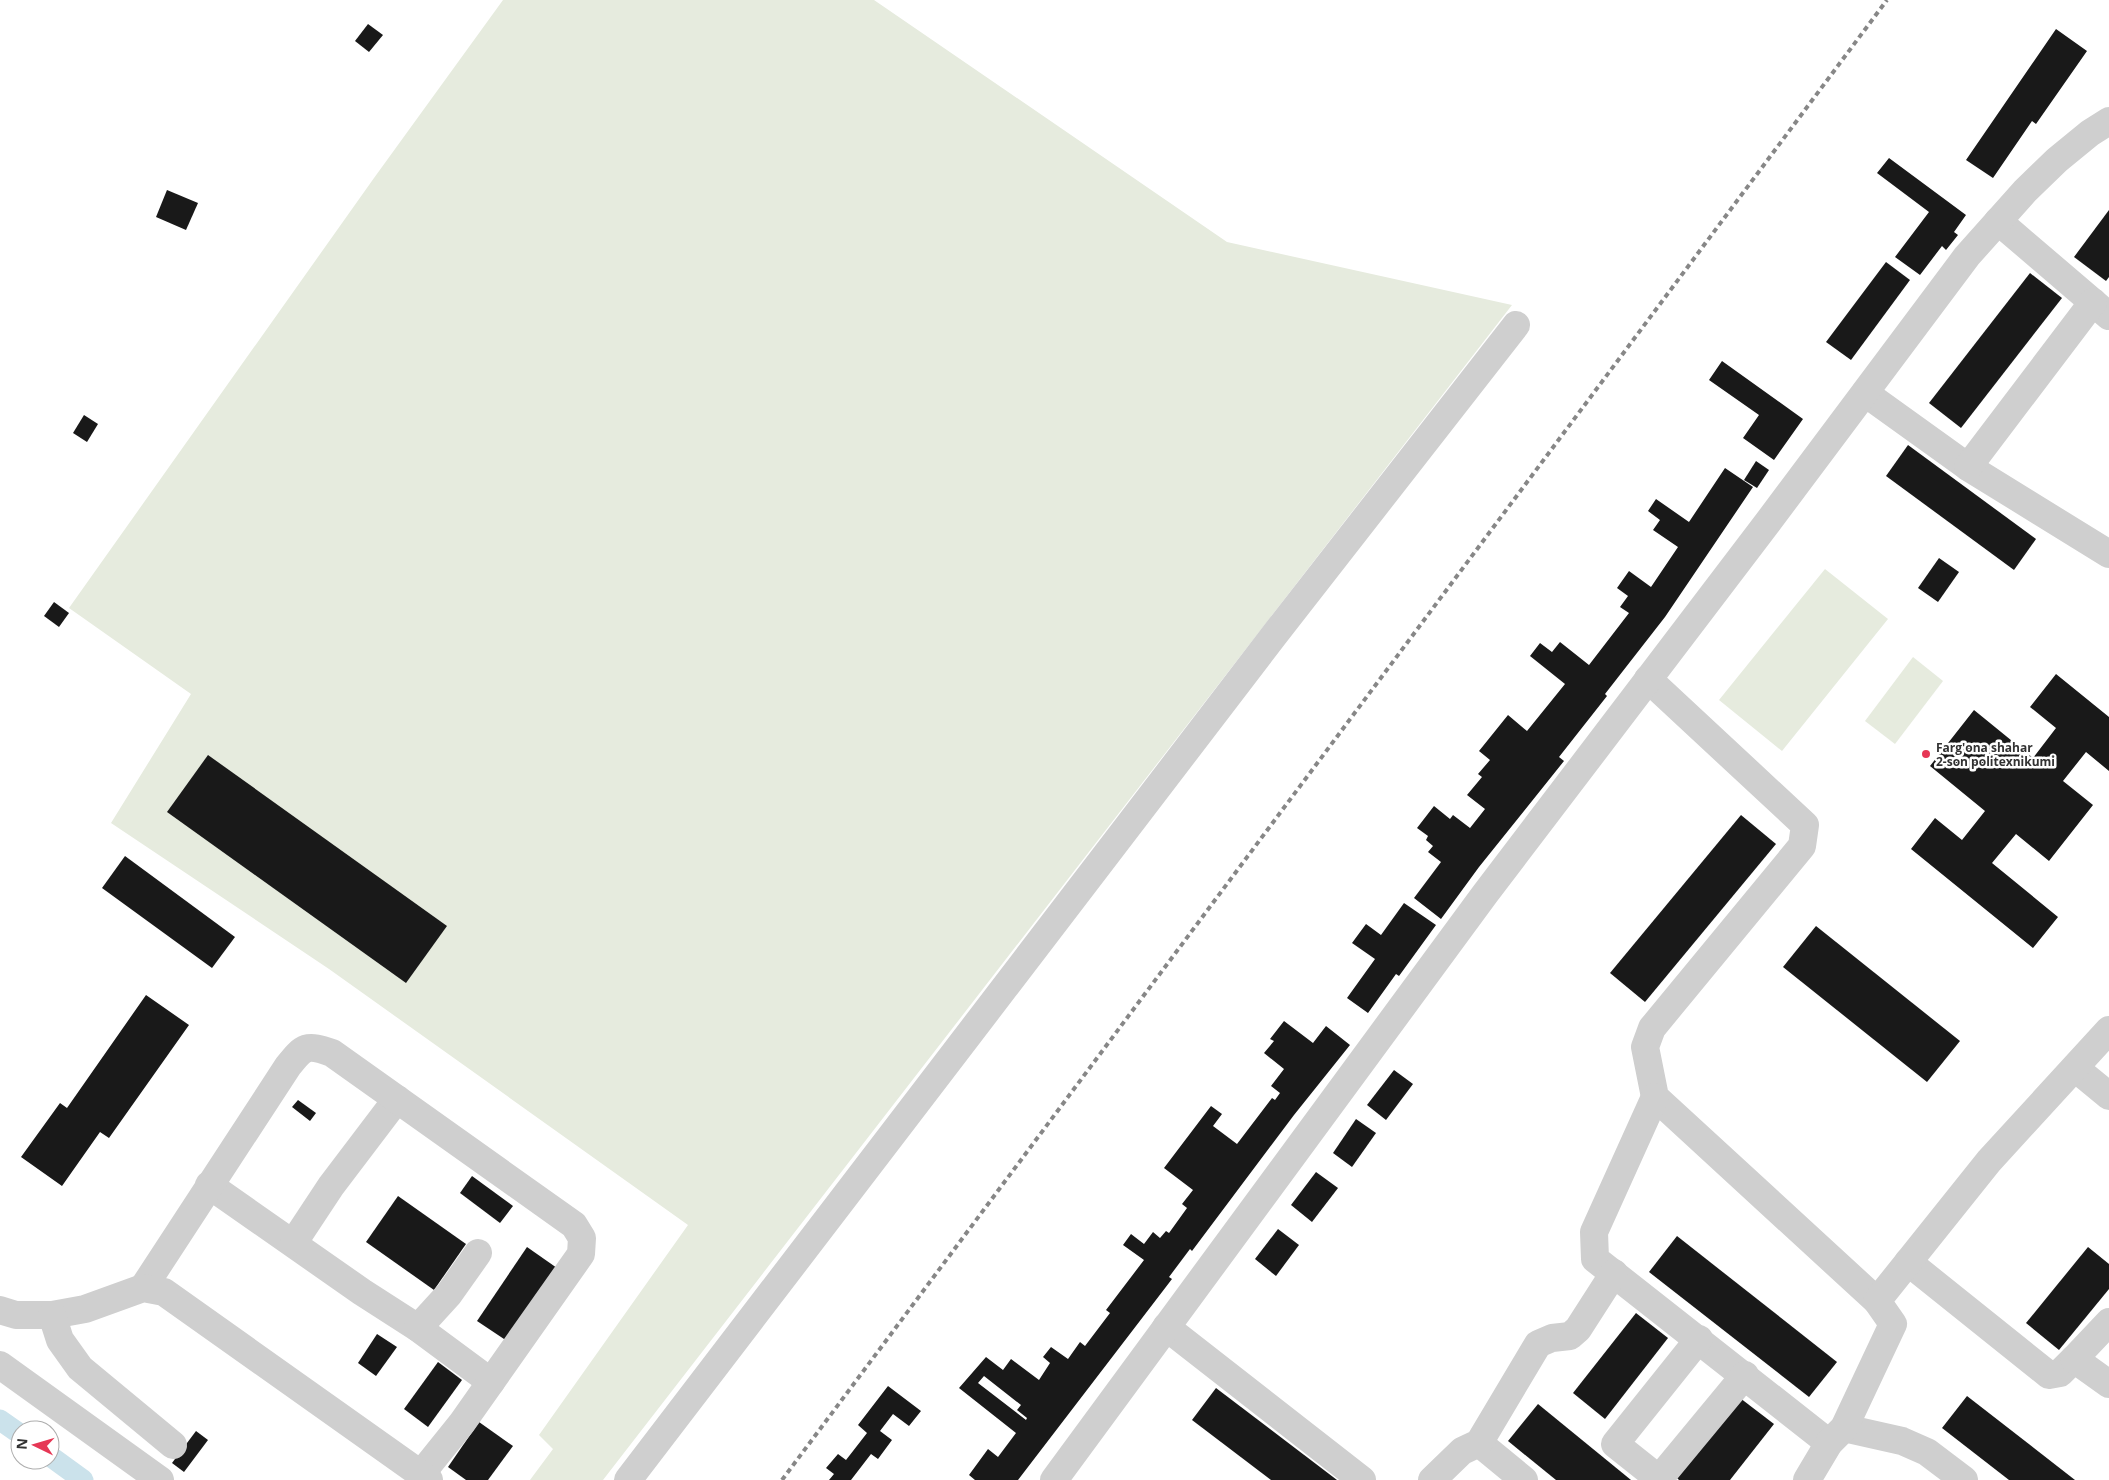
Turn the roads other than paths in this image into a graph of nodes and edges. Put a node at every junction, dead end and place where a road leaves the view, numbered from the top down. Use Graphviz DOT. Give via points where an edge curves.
graph roads {
  1 [pos="2109,121"];
  2 [pos="1998,221"];
  3 [pos="2101,309"];
  4 [pos="1516,325"];
  5 [pos="1865,392"];
  6 [pos="1968,466"];
  7 [pos="2109,554"];
  8 [pos="1648,679"];
  9 [pos="2109,1030"];
  10 [pos="2075,1068"];
  11 [pos="2109,1096"];
  12 [pos="1655,1097"];
  13 [pos="397,1099"];
  14 [pos="209,1185"];
  15 [pos="294,1242"];
  16 [pos="478,1253"];
  17 [pos="1908,1262"];
  18 [pos="1614,1274"];
  19 [pos="143,1288"];
  20 [pos="1877,1301"];
  21 [pos="0,1310"];
  22 [pos="52,1315"];
  23 [pos="2109,1322"];
  24 [pos="1166,1327"];
  25 [pos="418,1328"];
  26 [pos="1699,1339"];
  27 [pos="2074,1359"];
  28 [pos="0,1365"];
  29 [pos="1745,1375"];
  30 [pos="491,1382"];
  31 [pos="2109,1384"];
  32 [pos="1837,1435"];
  33 [pos="1479,1443"];
  34 [pos="173,1445"];
  35 [pos="425,1477"];
  36 [pos="160,1480"];
  37 [pos="628,1480"];
  38 [pos="1054,1480"];
  39 [pos="1362,1480"];
  40 [pos="1432,1480"];
  41 [pos="1524,1480"];
  42 [pos="1807,1480"];
  43 [pos="1964,1480"];
  1 -- 2 [label="street" via="2057,160"];
  2 -- 3 [label="street"];
  2 -- 5 [label="street" via="1967,256"];
  3 -- 6 [label="street"];
  4 -- 37 [label="street"];
  5 -- 6 [label="street"];
  5 -- 8 [label="street"];
  6 -- 7 [label="street"];
  8 -- 12 [label="street" via="1805,825 1802,846 1652,1028 1644,1048"];
  8 -- 24 [label="street"];
  9 -- 10 [label="street"];
  10 -- 11 [label="street"];
  10 -- 17 [label="street" via="1989,1161"];
  12 -- 18 [label="street" via="1594,1232 1595,1259"];
  12 -- 20 [label="street"];
  13 -- 14 [label="street" via="332,1052 315,1047 301,1050"];
  13 -- 15 [label="street" via="331,1186"];
  13 -- 30 [label="street" via="574,1225 582,1238 581,1254"];
  14 -- 15 [label="street"];
  14 -- 19 [label="street"];
  15 -- 25 [label="street"];
  16 -- 25 [label="street" via="449,1294"];
  17 -- 20 [label="street"];
  17 -- 27 [label="street" via="2048,1375 2060,1373"];
  18 -- 26 [label="street"];
  18 -- 33 [label="street" via="1578,1329 1570,1336 1538,1344"];
  19 -- 22 [label="street" via="85,1310"];
  19 -- 35 [label="street" via="164,1292"];
  20 -- 32 [label="street" via="1893,1324"];
  21 -- 22 [label="street" via="16,1315"];
  22 -- 34 [label="street" via="60,1340 80,1368"];
  23 -- 27 [label="street"];
  24 -- 38 [label="street"];
  24 -- 39 [label="street"];
  25 -- 30 [label="street"];
  26 -- 29 [label="street"];
  26 -- 29 [label="street" via="1615,1444 1659,1479"];
  27 -- 31 [label="street"];
  28 -- 36 [label="street"];
  29 -- 32 [label="street"];
  30 -- 35 [label="street"];
  32 -- 42 [label="street"];
  32 -- 43 [label="street" via="1902,1441 1927,1452"];
  33 -- 40 [label="street" via="1462,1451"];
  33 -- 41 [label="street"];
}
